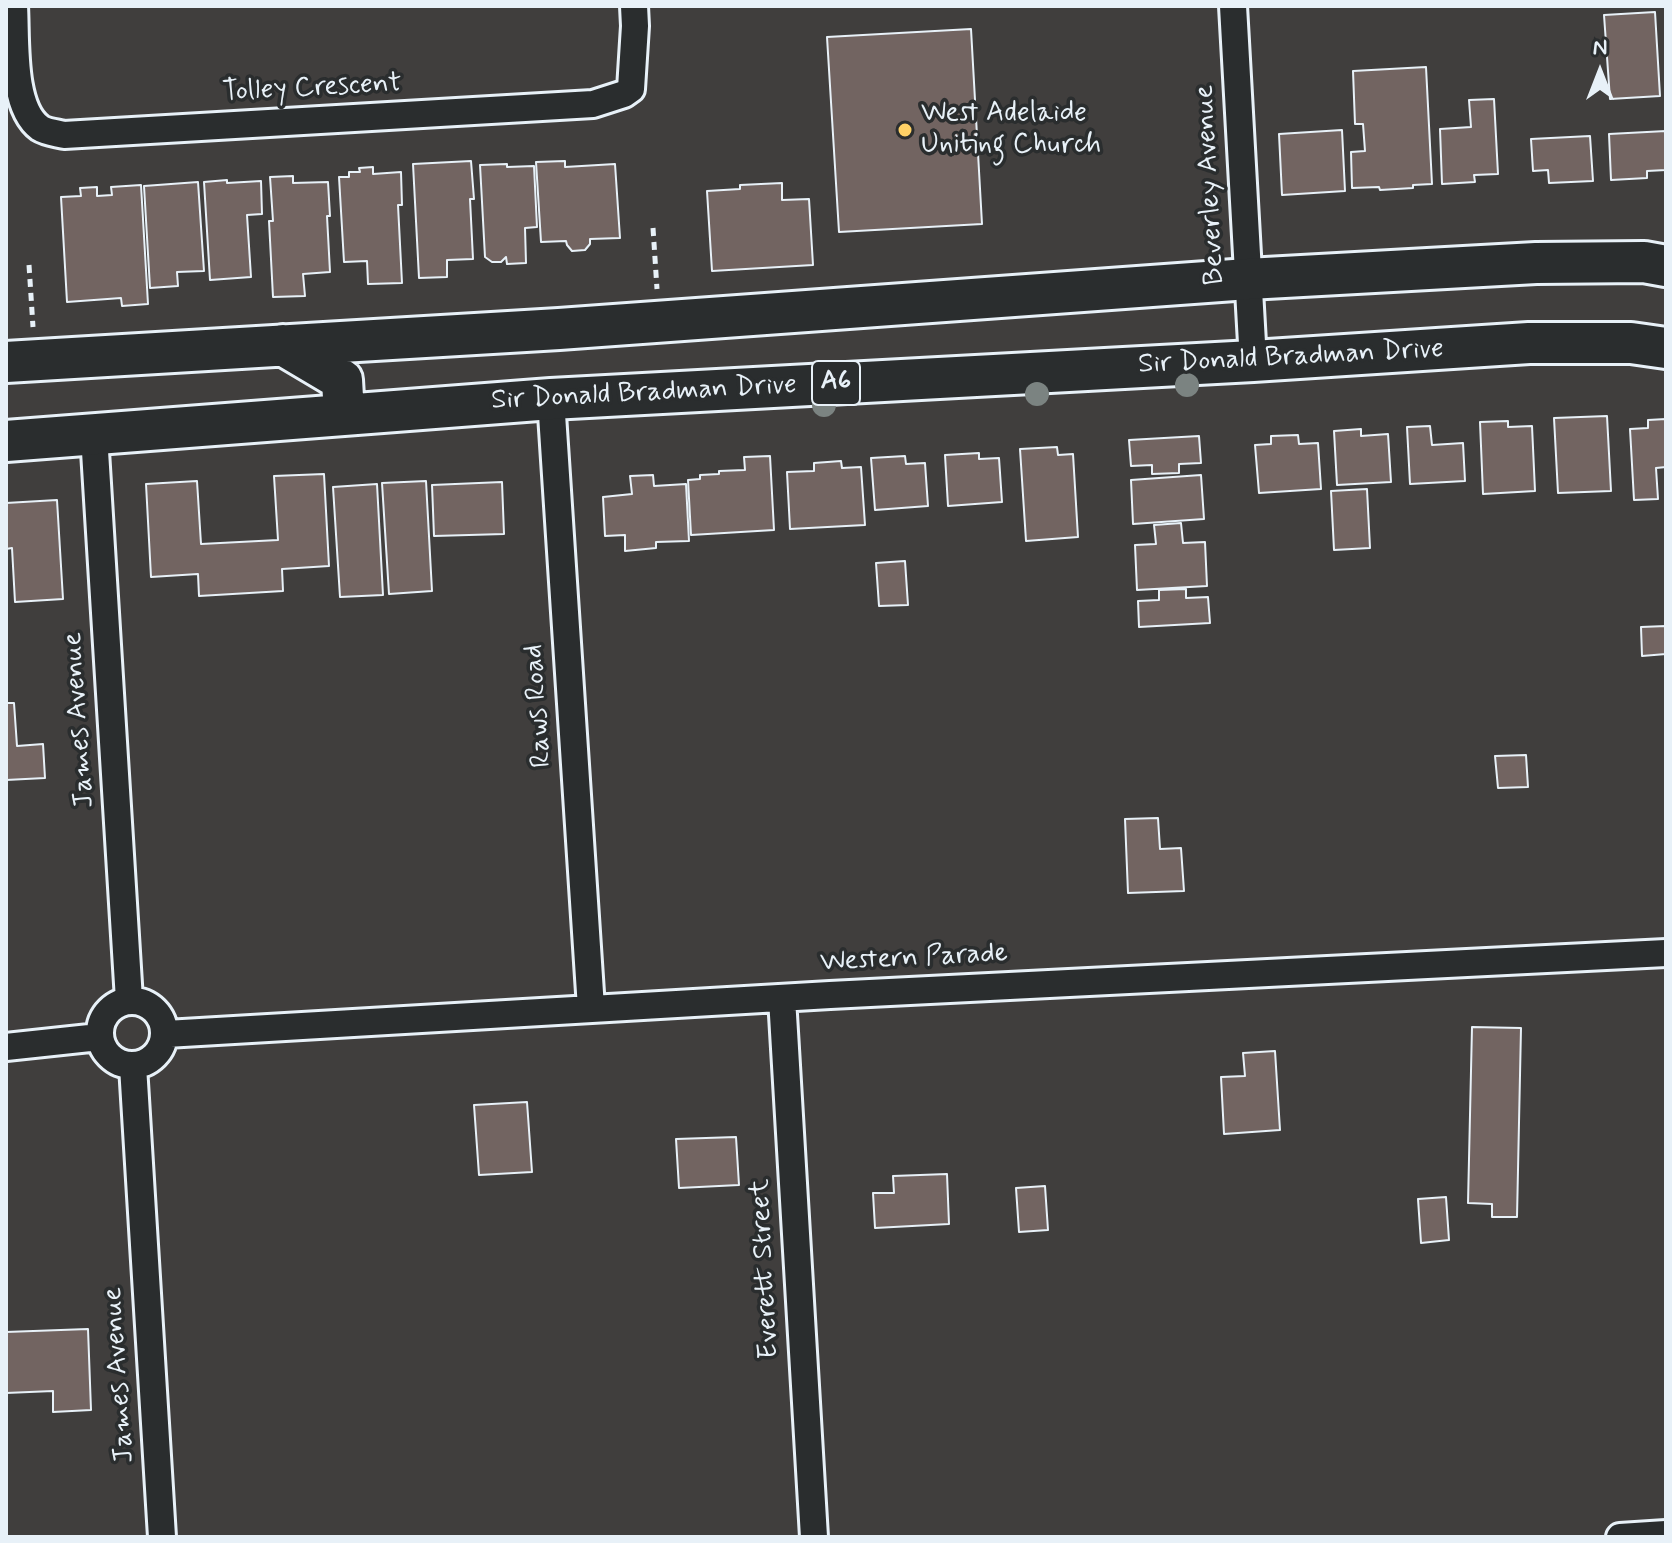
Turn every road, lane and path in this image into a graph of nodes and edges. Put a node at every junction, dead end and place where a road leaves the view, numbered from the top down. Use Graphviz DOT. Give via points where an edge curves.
graph roads {
  1 [pos="14,6"];
  2 [pos="634,6"];
  3 [pos="1233,6"];
  4 [pos="653,228"];
  5 [pos="29,265"];
  6 [pos="1666,266"];
  7 [pos="1248,279"];
  8 [pos="659,322"];
  9 [pos="33,327"];
  10 [pos="283,345"];
  11 [pos="1666,348"];
  12 [pos="1253,361"];
  13 [pos="6,362"];
  14 [pos="551,399"];
  15 [pos="344,415"];
  16 [pos="94,435"];
  17 [pos="6,441"];
  18 [pos="1666,953"];
  19 [pos="782,998"];
  20 [pos="129,1000"];
  21 [pos="591,1008"];
  22 [pos="166,1034"];
  23 [pos="99,1037"];
  24 [pos="6,1047"];
  25 [pos="133,1066"];
  26 [pos="1666,1534"];
  27 [pos="162,1537"];
  28 [pos="814,1537"];
  29 [pos="1620,1537"];
  1 -- 2 [label="street, Tolley Crescent" via="24,109 41,129 64,135 593,104 631,89"];
  3 -- 7 [label="street, Beverley Avenue"];
  4 -- 8 [label="path"];
  5 -- 9 [label="path"];
  6 -- 7 [label="main road" via="1536,263"];
  7 -- 8 [label="main road"];
  7 -- 12 [label="street, Beverley Avenue"];
  8 -- 10 [label="main road"];
  10 -- 13 [label="main road"];
  10 -- 15 [label="main road" via="342,380"];
  11 -- 12 [label="main road, Sir Donald Bradman Drive / A6" via="1529,343"];
  12 -- 14 [label="main road, Sir Donald Bradman Drive / A6"];
  14 -- 15 [label="main road, Sir Donald Bradman Drive / A6"];
  14 -- 21 [label="street, Raws Road"];
  15 -- 16 [label="main road, Sir Donald Bradman Drive / A6"];
  16 -- 17 [label="main road, Sir Donald Bradman Drive / A6"];
  16 -- 20 [label="street, James Avenue"];
  18 -- 19 [label="street, Western Parade"];
  19 -- 21 [label="street, Western Parade"];
  19 -- 28 [label="street, Everett Street"];
  20 -- 22 [label="street" via="159,1013"];
  20 -- 23 [label="street" via="111,1008"];
  21 -- 22 [label="street, Western Parade"];
  22 -- 25 [label="street" via="149,1061"];
  23 -- 24 [label="street"];
  23 -- 25 [label="street" via="105,1052"];
  25 -- 27 [label="street, James Avenue"];
  26 -- 29 [label="street"];
}
